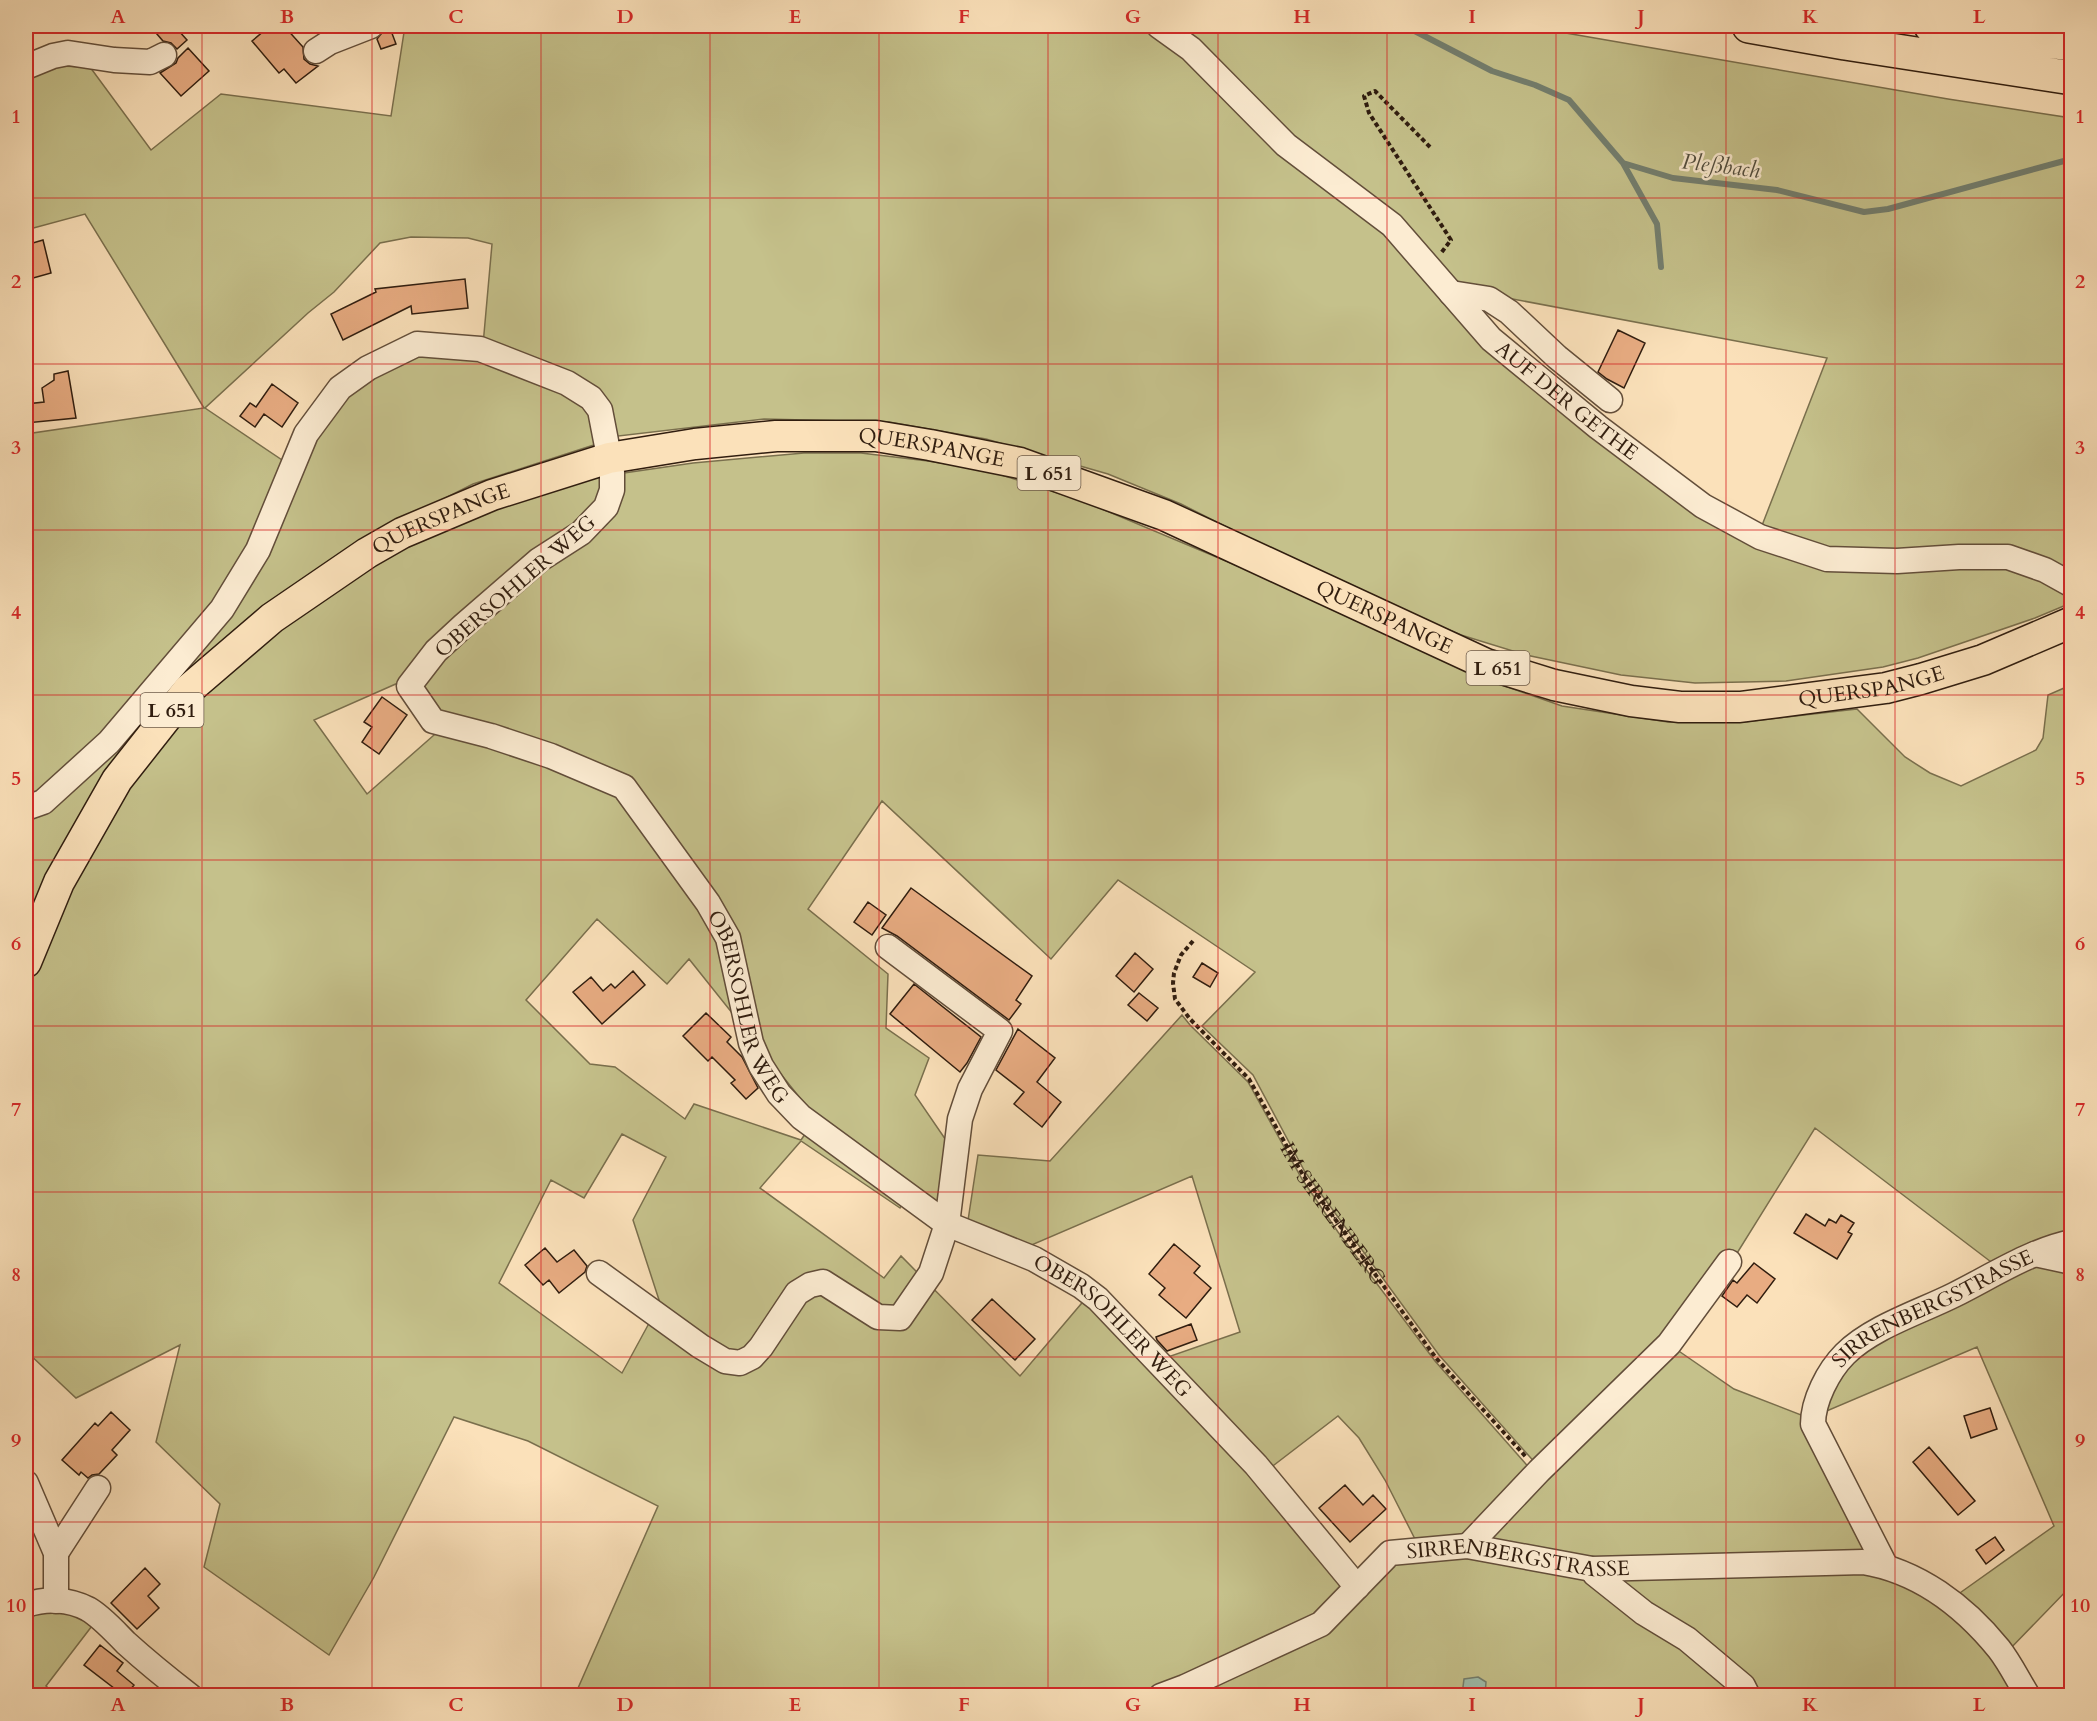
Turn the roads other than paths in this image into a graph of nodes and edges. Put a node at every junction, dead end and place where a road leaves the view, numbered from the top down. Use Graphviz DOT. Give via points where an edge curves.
graph roads {
  1 [pos="371,26"];
  2 [pos="1159,26"];
  3 [pos="1749,26"];
  4 [pos="1931,26"];
  5 [pos="2072,44"];
  6 [pos="316,51"];
  7 [pos="164,56"];
  8 [pos="26,67"];
  9 [pos="2039,74"];
  10 [pos="2072,78"];
  11 [pos="2072,83"];
  12 [pos="1451,293"];
  13 [pos="1610,400"];
  14 [pos="609,458"];
  15 [pos="2072,585"];
  16 [pos="2072,622"];
  17 [pos="26,808"];
  18 [pos="888,947"];
  19 [pos="26,962"];
  20 [pos="948,1224"];
  21 [pos="2072,1242"];
  22 [pos="2035,1254"];
  23 [pos="1729,1262"];
  24 [pos="2072,1262"];
  25 [pos="598,1273"];
  26 [pos="98,1488"];
  27 [pos="28,1495"];
  28 [pos="1468,1546"];
  29 [pos="56,1553"];
  30 [pos="1885,1565"];
  31 [pos="1592,1569"];
  32 [pos="1357,1587"];
  33 [pos="56,1601"];
  34 [pos="26,1605"];
  35 [pos="190,1695"];
  36 [pos="1161,1695"];
  37 [pos="1748,1695"];
  38 [pos="2028,1695"];
  1 -- 6 [label="street"];
  2 -- 12 [label="street, AUF DER GETHE" via="1191,49 1286,145 1392,225"];
  3 -- 9 [label="highway"];
  4 -- 5 [label="highway"];
  7 -- 8 [label="street" via="150,62 68,53"];
  9 -- 10 [label="highway"];
  9 -- 11 [label="highway"];
  12 -- 13 [label="street" via="1489,299 1509,312"];
  12 -- 15 [label="street, AUF DER GETHE" via="1491,339 1598,427 1703,506 1760,537 1827,559 2008,557"];
  14 -- 16 [label="main road, QUERSPANGE / L 651" via="776,435 822,435 876,436 1020,463 1164,515 1486,664 1587,693 1664,705 1740,706 1904,684 1983,660"];
  14 -- 17 [label="street, OBERSOHLER WEG" via="600,410 591,398 567,383 480,349 417,344 368,368 340,388 306,434 258,550 222,609 109,742 44,802"];
  14 -- 19 [label="main road, QUERSPANGE / L 651" via="492,495 367,552 272,618 188,690 117,780 59,882"];
  14 -- 20 [label="street, OBERSOHLER WEG" via="612,490 606,507 581,533 539,560 436,651 409,686 434,721 521,746 624,787 708,903 728,938 751,1043 779,1094 801,1117"];
  18 -- 20 [label="street" via="1000,1031 970,1089 960,1119"];
  20 -- 25 [label="street" via="931,1273 900,1318 878,1317 823,1282 810,1285 797,1293 761,1347 740,1363 725,1361 700,1346"];
  20 -- 32 [label="street, OBERSOHLER WEG" via="1034,1259 1098,1299 1256,1465"];
  21 -- 22 [label="street, SIRRENBERGSTRASSE"];
  22 -- 24 [label="street"];
  22 -- 30 [label="street, SIRRENBERGSTRASSE" via="1862,1341 1845,1355 1824,1387 1813,1411 1813,1424"];
  23 -- 28 [label="street" via="1669,1344"];
  26 -- 29 [label="street"];
  27 -- 29 [label="street"];
  28 -- 31 [label="street, SIRRENBERGSTRASSE"];
  28 -- 32 [label="street, SIRRENBERGSTRASSE" via="1390,1553"];
  29 -- 33 [label="street"];
  30 -- 31 [label="street, SIRRENBERGSTRASSE" via="1863,1562"];
  30 -- 38 [label="street, SIRRENBERGSTRASSE" via="1933,1589 1969,1616 1999,1650"];
  31 -- 37 [label="street" via="1644,1613 1688,1640 1743,1686"];
  32 -- 36 [label="street, SIRRENBERGSTRASSE" via="1322,1624"];
  33 -- 34 [label="street"];
  33 -- 35 [label="street" via="90,1610 159,1673"];
}
